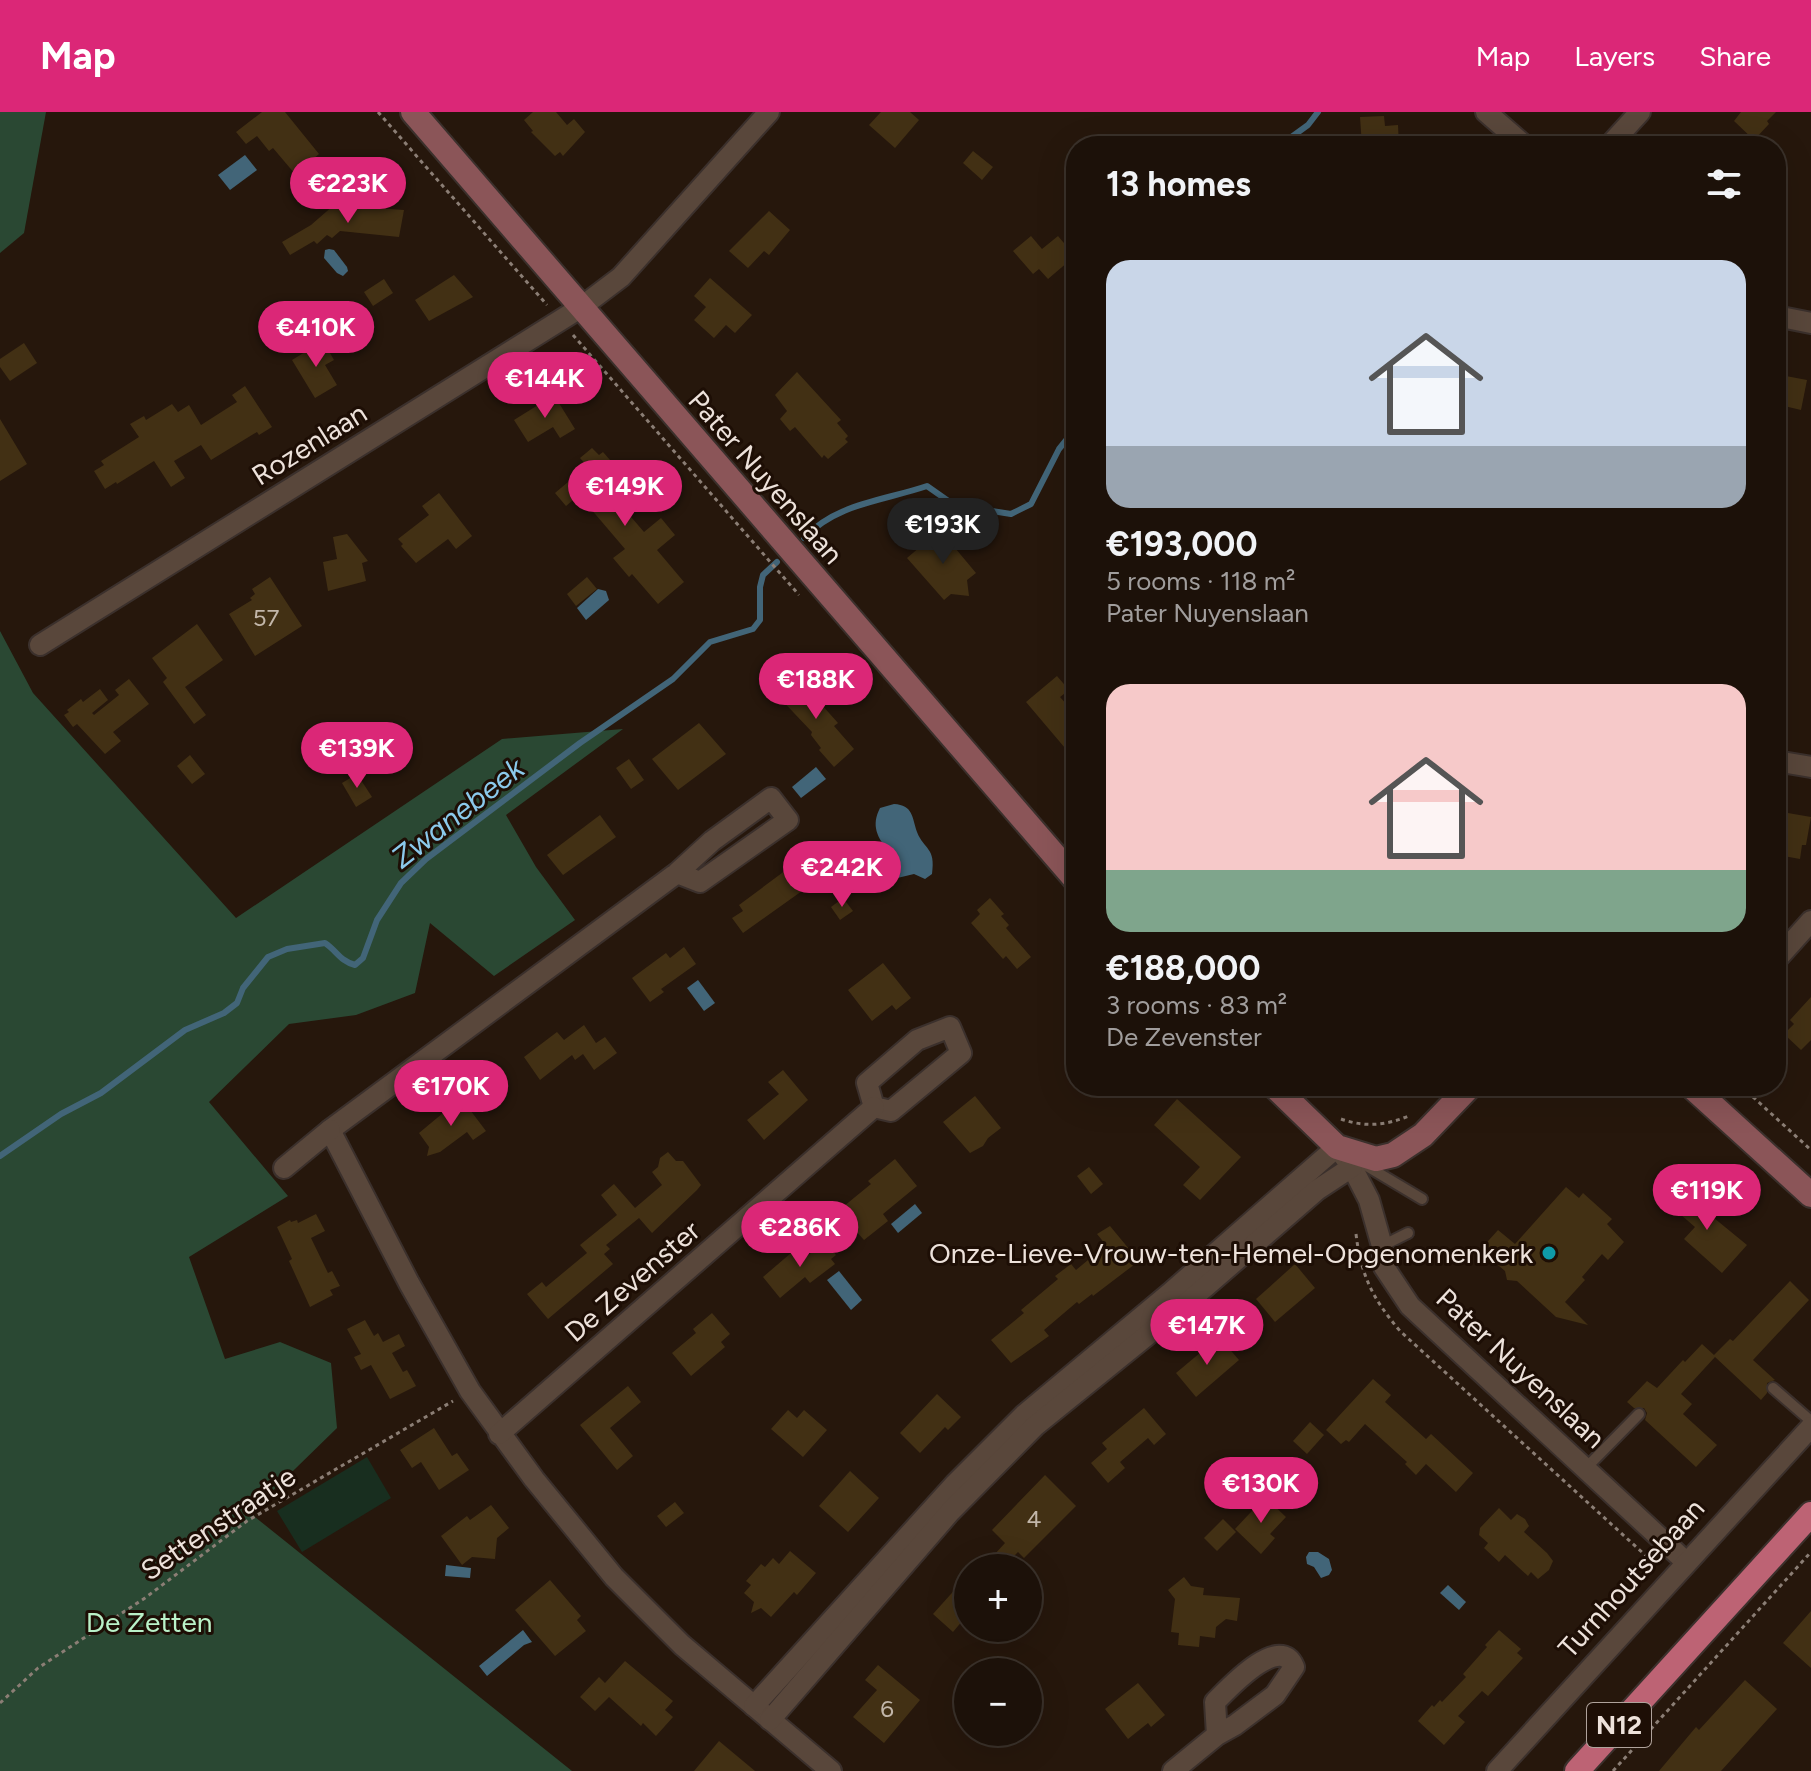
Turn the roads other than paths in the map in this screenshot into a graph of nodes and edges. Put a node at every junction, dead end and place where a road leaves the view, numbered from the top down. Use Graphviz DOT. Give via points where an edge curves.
graph roads {
  1 [pos="413,112"];
  2 [pos="769,112"];
  3 [pos="1486,112"];
  4 [pos="1640,112"];
  5 [pos="1514,136"];
  6 [pos="1618,136"];
  7 [pos="580,308"];
  8 [pos="1786,318"];
  9 [pos="1811,323"];
  10 [pos="40,645"];
  11 [pos="1786,763"];
  12 [pos="1811,767"];
  13 [pos="1066,868"];
  14 [pos="677,873"];
  15 [pos="1811,921"];
  16 [pos="1786,949"];
  17 [pos="1284,1096"];
  18 [pos="1460,1096"];
  19 [pos="1702,1096"];
  20 [pos="874,1107"];
  21 [pos="330,1130"];
  22 [pos="1345,1157"];
  23 [pos="284,1168"];
  24 [pos="1811,1195"];
  25 [pos="1422,1199"];
  26 [pos="1408,1233"];
  27 [pos="1382,1246"];
  28 [pos="1773,1388"];
  29 [pos="1639,1414"];
  30 [pos="1811,1424"];
  31 [pos="499,1434"];
  32 [pos="1585,1469"];
  33 [pos="1811,1514"];
  34 [pos="1686,1562"];
  35 [pos="762,1713"];
  36 [pos="1217,1735"];
  37 [pos="831,1771"];
  38 [pos="1173,1771"];
  39 [pos="1497,1771"];
  40 [pos="1577,1771"];
  1 -- 7 [label="street, Pater Nuyenslaan" via="547,287"];
  2 -- 7 [label="street, Rozenlaan" via="621,277"];
  3 -- 5 [label="street"];
  4 -- 6 [label="street"];
  7 -- 10 [label="street, Rozenlaan"];
  7 -- 13 [label="street, Pater Nuyenslaan"];
  8 -- 9 [label="street"];
  11 -- 12 [label="street"];
  14 -- 14 [label="street" via="700,882 788,820 771,798"];
  14 -- 21 [label="street"];
  15 -- 16 [label="street"];
  17 -- 22 [label="street, Pater Nuyenslaan"];
  18 -- 22 [label="street, Pater Nuyenslaan" via="1423,1135 1393,1155"];
  19 -- 24 [label="street"];
  20 -- 20 [label="street, De Zevenster" via="891,1111 961,1053 950,1027 917,1040 867,1083"];
  20 -- 31 [label="street, De Zevenster"];
  21 -- 23 [label="street"];
  21 -- 31 [label="street" via="409,1283"];
  22 -- 25 [label="lane"];
  22 -- 27 [label="street, Pater Nuyenslaan" via="1369,1200"];
  22 -- 35 [label="street" via="955,1484 897,1560"];
  26 -- 27 [label="lane"];
  27 -- 32 [label="street, Pater Nuyenslaan" via="1384,1267 1410,1306"];
  28 -- 30 [label="lane"];
  29 -- 32 [label="lane"];
  30 -- 34 [label="street, Turnhoutsebaan"];
  31 -- 35 [label="street" via="614,1577 682,1645"];
  32 -- 34 [label="street, Pater Nuyenslaan"];
  33 -- 40 [label="main road, N12"];
  34 -- 39 [label="street, Turnhoutsebaan"];
  35 -- 37 [label="street"];
  36 -- 38 [label="street"];
}
